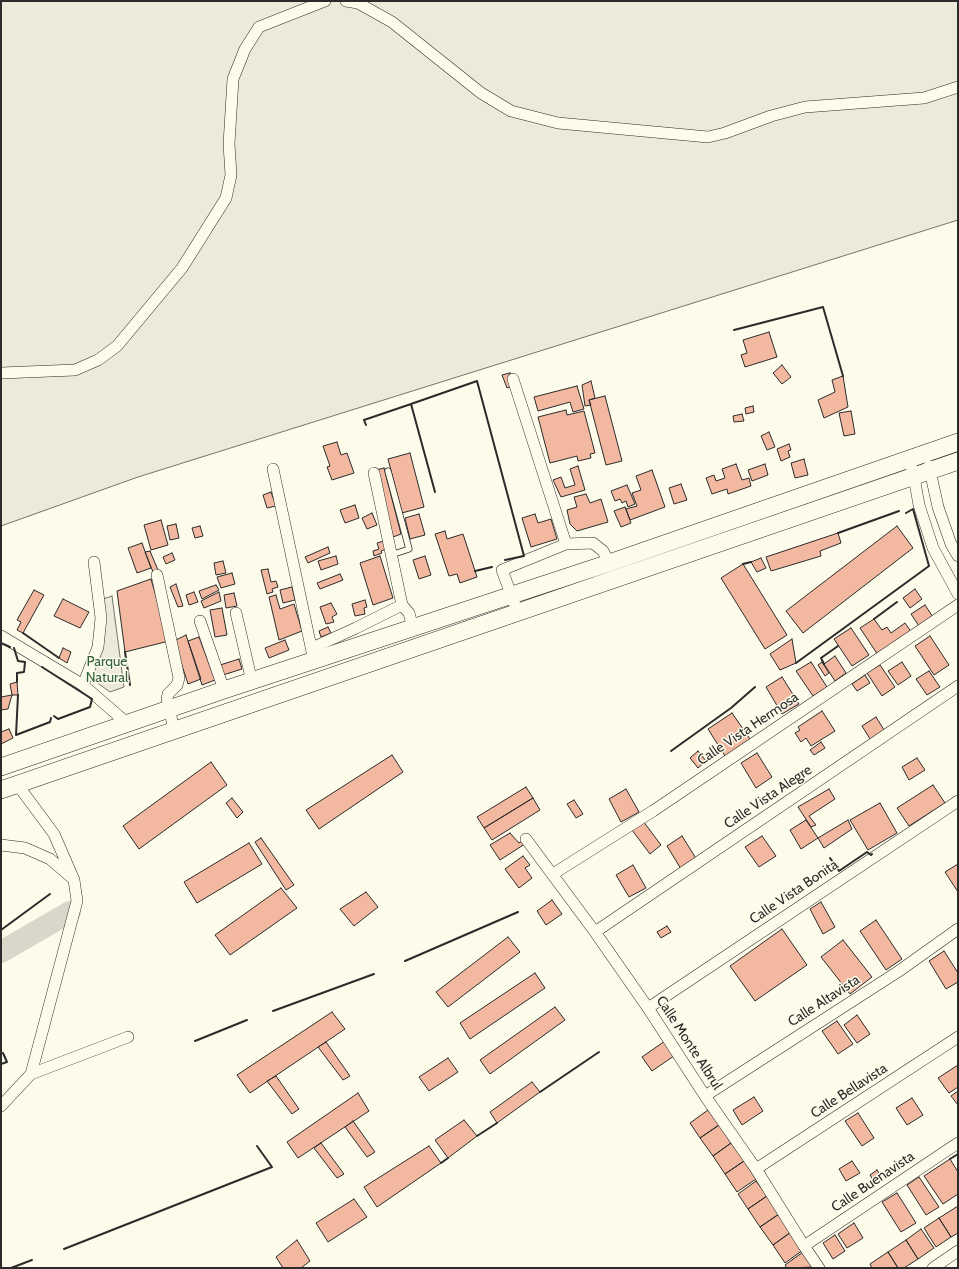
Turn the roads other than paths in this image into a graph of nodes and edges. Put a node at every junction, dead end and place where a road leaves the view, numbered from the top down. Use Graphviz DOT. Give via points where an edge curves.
graph roads {
  1 [pos="325,1"];
  2 [pos="346,1"];
  3 [pos="958,87"];
  4 [pos="1,373"];
  5 [pos="513,379"];
  6 [pos="958,442"];
  7 [pos="925,454"];
  8 [pos="909,458"];
  9 [pos="958,461"];
  10 [pos="273,469"];
  11 [pos="388,471"];
  12 [pos="930,471"];
  13 [pos="374,473"];
  14 [pos="914,478"];
  15 [pos="566,544"];
  16 [pos="391,555"];
  17 [pos="958,556"];
  18 [pos="94,562"];
  19 [pos="609,563"];
  20 [pos="157,575"];
  21 [pos="958,594"];
  22 [pos="512,595"];
  23 [pos="402,605"];
  24 [pos="958,605"];
  25 [pos="236,613"];
  26 [pos="518,613"];
  27 [pos="200,621"];
  28 [pos="413,628"];
  29 [pos="1,636"];
  30 [pos="313,654"];
  31 [pos="252,682"];
  32 [pos="83,685"];
  33 [pos="958,686"];
  34 [pos="224,690"];
  35 [pos="169,710"];
  36 [pos="128,724"];
  37 [pos="174,730"];
  38 [pos="1,767"];
  39 [pos="17,784"];
  40 [pos="1,790"];
  41 [pos="958,801"];
  42 [pos="526,839"];
  43 [pos="1,845"];
  44 [pos="552,874"];
  45 [pos="74,880"];
  46 [pos="958,929"];
  47 [pos="595,932"];
  48 [pos="648,1008"];
  49 [pos="128,1036"];
  50 [pos="958,1037"];
  51 [pos="31,1074"];
  52 [pos="705,1096"];
  53 [pos="1,1106"];
  54 [pos="958,1143"];
  55 [pos="756,1169"];
  56 [pos="804,1246"];
  57 [pos="958,1251"];
  58 [pos="819,1268"];
  59 [pos="933,1268"];
  1 -- 4 [label="street" via="259,27 245,49 233,79 229,144 231,175 226,198 182,268 117,346 98,360 75,370"];
  2 -- 3 [label="street" via="358,3 392,22 481,93 511,111 558,123 708,137 805,107 924,98"];
  5 -- 15 [label="street"];
  6 -- 7 [label="main road"];
  7 -- 8 [label="main road"];
  7 -- 12 [label="street"];
  8 -- 14 [label="street"];
  8 -- 19 [label="main road"];
  9 -- 12 [label="main road"];
  10 -- 30 [label="street"];
  11 -- 16 [label="lane" via="409,550"];
  12 -- 14 [label="main road"];
  12 -- 17 [label="street" via="938,507"];
  13 -- 16 [label="street"];
  14 -- 21 [label="street" via="933,548"];
  14 -- 26 [label="main road"];
  15 -- 19 [label="street" via="593,543 604,551"];
  15 -- 22 [label="street" via="502,570"];
  16 -- 23 [label="street"];
  18 -- 32 [label="street" via="101,618 98,647"];
  19 -- 22 [label="main road"];
  20 -- 35 [label="street" via="179,678 177,685 168,694"];
  22 -- 26 [label="street"];
  22 -- 28 [label="main road"];
  23 -- 28 [label="street" via="409,613"];
  23 -- 30 [label="street"];
  24 -- 44 [label="street, Calle Vista Hermosa" via="653,811"];
  25 -- 31 [label="street"];
  26 -- 37 [label="main road"];
  27 -- 34 [label="street"];
  28 -- 30 [label="main road"];
  29 -- 32 [label="street"];
  30 -- 31 [label="main road"];
  31 -- 34 [label="main road"];
  32 -- 36 [label="street"];
  33 -- 47 [label="street, Calle Vista Alegre"];
  34 -- 35 [label="main road"];
  35 -- 36 [label="main road"];
  35 -- 37 [label="street"];
  36 -- 38 [label="main road"];
  37 -- 39 [label="main road"];
  39 -- 40 [label="main road"];
  39 -- 45 [label="street" via="54,834"];
  41 -- 48 [label="street, Calle Vista Bonita"];
  42 -- 44 [label="street, Calle Monte Albrul"];
  43 -- 45 [label="street" via="25,848 50,859"];
  44 -- 47 [label="street, Calle Monte Albrul"];
  45 -- 51 [label="street" via="76,901"];
  46 -- 52 [label="street, Calle Altavista" via="899,971"];
  47 -- 48 [label="street, Calle Monte Albrul"];
  48 -- 52 [label="street, Calle Monte Albrul"];
  49 -- 51 [label="street"];
  50 -- 55 [label="street, Calle Bellavista"];
  51 -- 53 [label="street"];
  52 -- 55 [label="street, Calle Monte Albrul"];
  54 -- 56 [label="street, Calle Buenavista"];
  55 -- 56 [label="street, Calle Monte Albrul"];
  56 -- 58 [label="street, Calle Monte Albrul"];
  57 -- 59 [label="street"];
}
